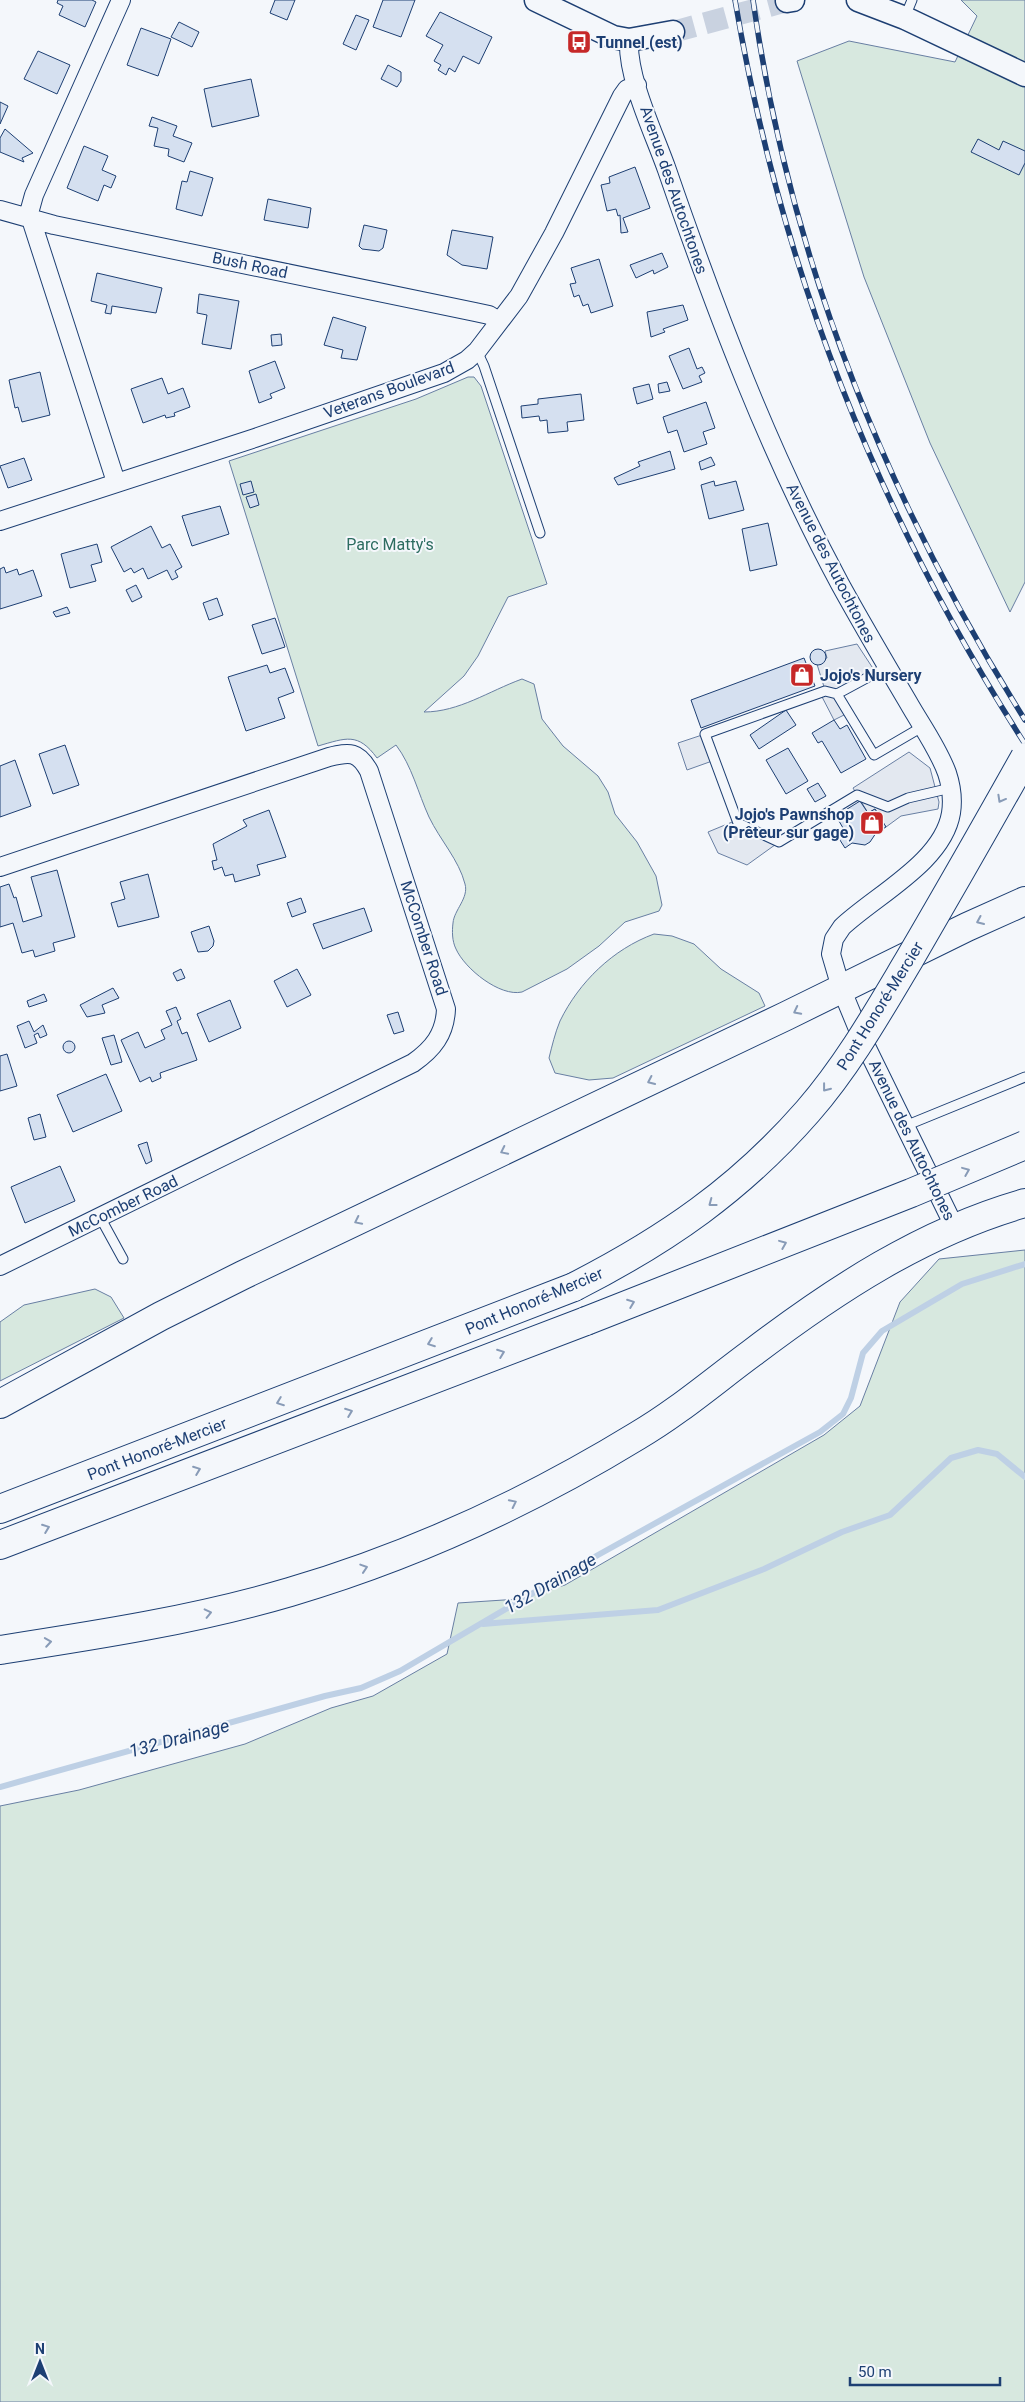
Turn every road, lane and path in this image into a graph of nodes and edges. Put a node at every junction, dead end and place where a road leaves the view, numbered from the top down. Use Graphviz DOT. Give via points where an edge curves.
graph roads {
  1 [pos="121,0"];
  2 [pos="536,0"];
  3 [pos="860,0"];
  4 [pos="908,9"];
  5 [pos="673,32"];
  6 [pos="630,40"];
  7 [pos="1025,76"];
  8 [pos="637,85"];
  9 [pos="0,210"];
  10 [pos="30,218"];
  11 [pos="499,321"];
  12 [pos="477,351"];
  13 [pos="116,482"];
  14 [pos="0,521"];
  15 [pos="540,534"];
  16 [pos="887,667"];
  17 [pos="836,694"];
  18 [pos="922,727"];
  19 [pos="1025,757"];
  20 [pos="951,788"];
  21 [pos="0,867"];
  22 [pos="1025,901"];
  23 [pos="841,988"];
  24 [pos="1025,1077"];
  25 [pos="905,1126"];
  26 [pos="1025,1145"];
  27 [pos="1025,1203"];
  28 [pos="100,1217"];
  29 [pos="955,1228"];
  30 [pos="123,1259"];
  31 [pos="0,1266"];
  32 [pos="0,1404"];
  33 [pos="0,1509"];
  34 [pos="0,1545"];
  35 [pos="0,1650"];
  1 -- 10 [label="street" via="34,195"];
  2 -- 6 [label="street" via="602,33"];
  3 -- 4 [label="street"];
  4 -- 7 [label="street"];
  5 -- 6 [label="street"];
  6 -- 8 [label="street, Avenue des Autochtones" via="630,62"];
  8 -- 11 [label="street, Veterans Boulevard" via="627,89 622,96 539,263"];
  8 -- 16 [label="street, Avenue des Autochtones" via="749,392 832,570"];
  9 -- 10 [label="street, Bush Road"];
  10 -- 11 [label="street, Bush Road" via="489,315"];
  10 -- 13 [label="street"];
  11 -- 12 [label="street, Veterans Boulevard"];
  12 -- 13 [label="street, Veterans Boulevard" via="444,373"];
  12 -- 15 [label="lane"];
  13 -- 14 [label="street, Veterans Boulevard"];
  16 -- 17 [label="lane"];
  16 -- 18 [label="street, Avenue des Autochtones"];
  17 -- 18 [label="lane" via="874,755"];
  17 -- 20 [label="lane" via="825,690 705,734 738,823 779,842 857,795 888,807 908,798"];
  18 -- 20 [label="street, Avenue des Autochtones" via="942,761"];
  19 -- 33 [label="highway, Pont Honoré-Mercier, one-way, bridge" via="856,1050 808,1111 754,1167 686,1223 574,1287"];
  20 -- 23 [label="street, Avenue des Autochtones" via="951,814 932,851 921,864 850,919 834,939 831,954"];
  21 -- 28 [label="street, McComber Road" via="329,757 354,754 361,757 369,771 445,1000 446,1019 437,1042 413,1063"];
  22 -- 23 [label="highway, one-way"];
  23 -- 25 [label="street, Avenue des Autochtones"];
  23 -- 32 [label="highway, one-way" via="161,1316"];
  24 -- 25 [label="lane"];
  25 -- 29 [label="street, Avenue des Autochtones"];
  34 -- 26 [label="highway, Pont Honoré-Mercier, one-way, bridge" via="586,1321"];
  27 -- 29 [label="highway"];
  28 -- 30 [label="lane"];
  28 -- 31 [label="street, McComber Road"];
  35 -- 29 [label="highway, one-way" via="202,1614 290,1592 410,1551 549,1485 633,1439 848,1285 887,1261"];
}
